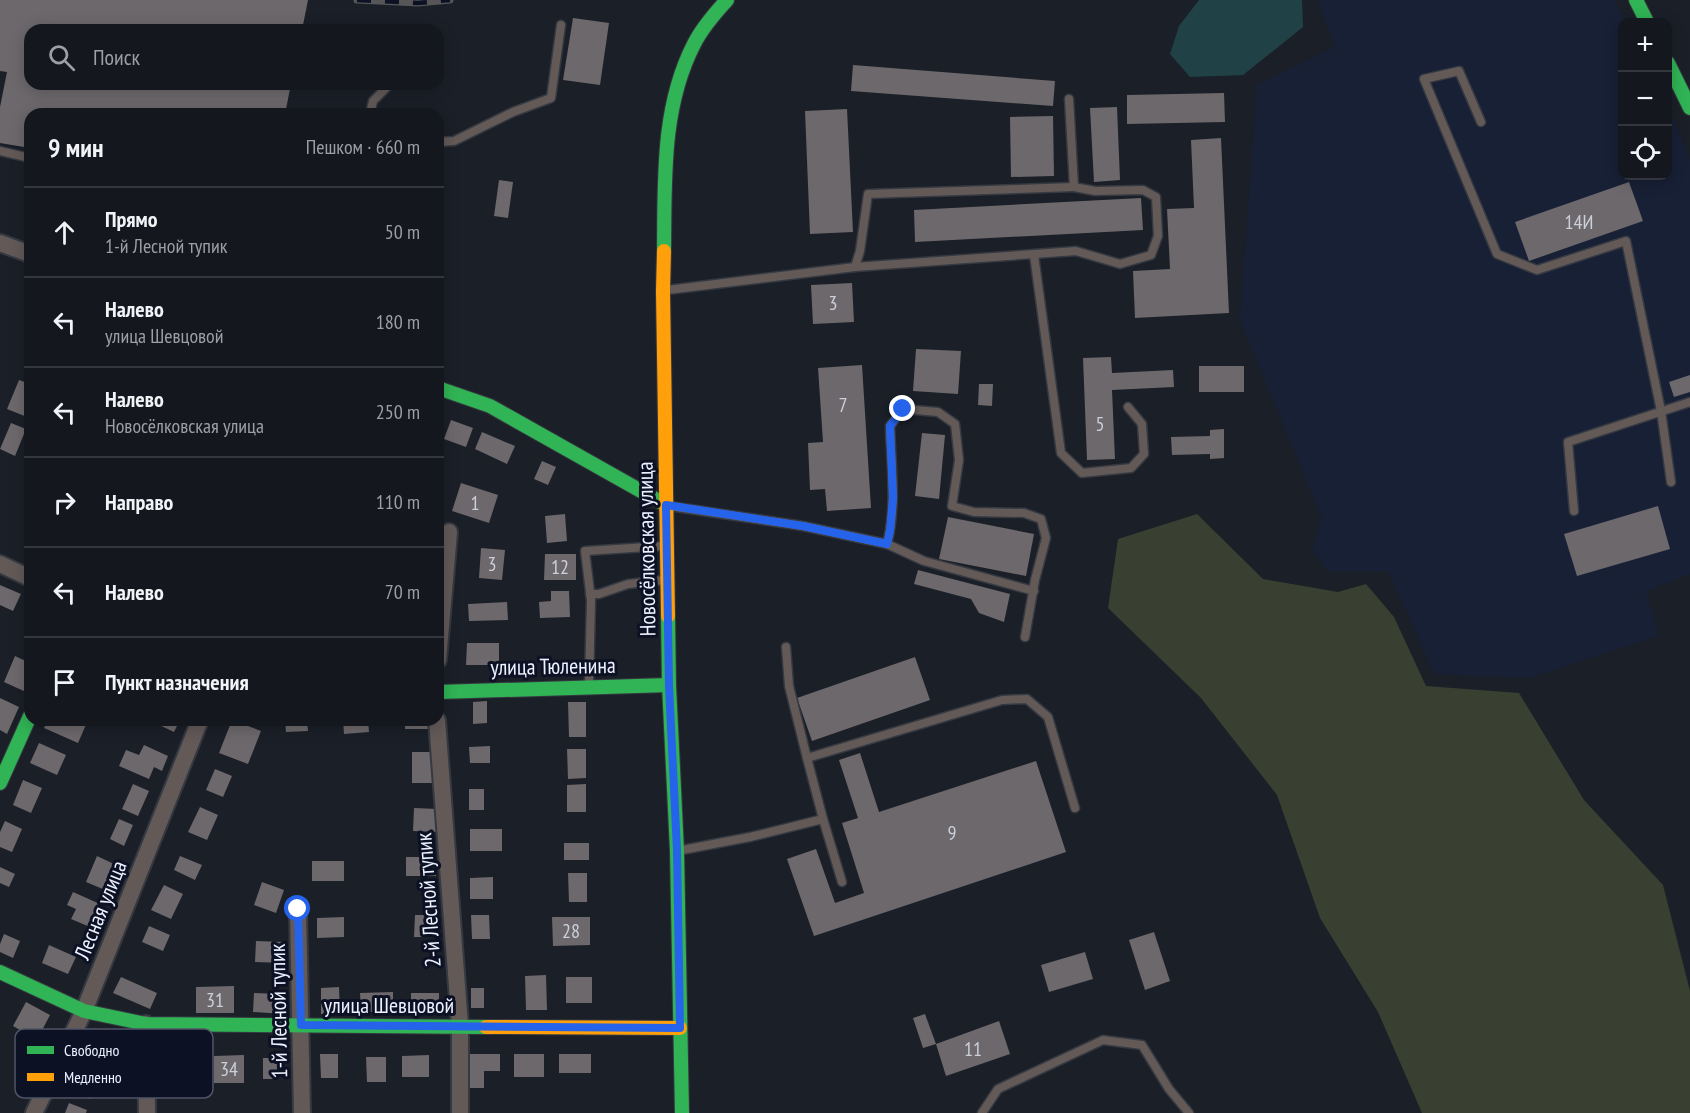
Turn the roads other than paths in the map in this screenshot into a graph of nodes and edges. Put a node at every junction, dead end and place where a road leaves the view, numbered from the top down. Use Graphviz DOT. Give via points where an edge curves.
graph roads {
  1 [pos="727,0"];
  2 [pos="1636,0"];
  3 [pos="1645,18"];
  4 [pos="561,25"];
  5 [pos="1672,71"];
  6 [pos="384,90"];
  7 [pos="1069,99"];
  8 [pos="371,108"];
  9 [pos="1690,108"];
  10 [pos="1481,122"];
  11 [pos="444,142"];
  12 [pos="0,152"];
  13 [pos="24,157"];
  14 [pos="1074,187"];
  15 [pos="0,243"];
  16 [pos="24,252"];
  17 [pos="1034,255"];
  18 [pos="855,267"];
  19 [pos="663,291"];
  20 [pos="444,390"];
  21 [pos="1690,402"];
  22 [pos="1128,407"];
  23 [pos="1661,411"];
  24 [pos="1671,482"];
  25 [pos="666,505"];
  26 [pos="1574,511"];
  27 [pos="449,532"];
  28 [pos="887,544"];
  29 [pos="667,546"];
  30 [pos="0,564"];
  31 [pos="24,575"];
  32 [pos="667,580"];
  33 [pos="444,590"];
  34 [pos="1034,591"];
  35 [pos="590,594"];
  36 [pos="1025,637"];
  37 [pos="786,647"];
  38 [pos="669,686"];
  39 [pos="589,688"];
  40 [pos="444,692"];
  41 [pos="26,726"];
  42 [pos="198,726"];
  43 [pos="438,726"];
  44 [pos="807,758"];
  45 [pos="0,783"];
  46 [pos="1075,808"];
  47 [pos="823,819"];
  48 [pos="677,850"];
  49 [pos="842,882"];
  50 [pos="298,909"];
  51 [pos="0,972"];
  52 [pos="84,1011"];
  53 [pos="146,1024"];
  54 [pos="301,1025"];
  55 [pos="460,1026"];
  56 [pos="680,1028"];
  57 [pos="75,1029"];
  58 [pos="146,1029"];
  59 [pos="41,1098"];
  60 [pos="147,1098"];
  61 [pos="34,1113"];
  62 [pos="147,1113"];
  63 [pos="302,1113"];
  64 [pos="460,1113"];
  65 [pos="682,1113"];
  66 [pos="982,1113"];
  67 [pos="1189,1113"];
  1 -- 19 [label="street, Новосёлковская улица" via="694,43 672,110 666,145"];
  2 -- 3 [label="street"];
  4 -- 11 [label="lane" via="551,98 454,141"];
  5 -- 9 [label="street"];
  6 -- 8 [label="lane"];
  7 -- 14 [label="lane"];
  10 -- 23 [label="lane" via="1459,70 1424,79 1497,254 1537,270 1626,241"];
  12 -- 13 [label="lane"];
  14 -- 17 [label="lane" via="1095,191 1143,190 1156,197 1158,236 1151,255 1120,264 1076,251"];
  14 -- 18 [label="lane" via="867,194"];
  15 -- 16 [label="street"];
  17 -- 18 [label="lane"];
  17 -- 22 [label="lane" via="1061,453 1082,472 1131,468 1144,454 1142,424"];
  18 -- 19 [label="lane"];
  19 -- 25 [label="street, Новосёлковская улица"];
  20 -- 25 [label="street" via="490,406"];
  21 -- 23 [label="lane"];
  23 -- 24 [label="lane"];
  23 -- 26 [label="lane" via="1568,442"];
  25 -- 28 [label="lane" via="803,526"];
  25 -- 29 [label="street, Новосёлковская улица"];
  27 -- 33 [label="street"];
  28 -- 34 [label="lane" via="924,561"];
  28 -- 34 [label="lane" via="893,498 890,426 903,409 938,412 955,424 959,460 952,506 974,512 1024,513 1041,519 1046,538"];
  29 -- 32 [label="street, Новосёлковская улица"];
  29 -- 35 [label="lane" via="585,551"];
  30 -- 31 [label="street"];
  32 -- 35 [label="lane" via="628,584"];
  32 -- 38 [label="street, Новосёлковская улица"];
  34 -- 36 [label="lane"];
  35 -- 39 [label="lane"];
  37 -- 44 [label="lane" via="789,686"];
  38 -- 39 [label="street, улица Тюленина"];
  38 -- 48 [label="street, Новосёлковская улица"];
  39 -- 40 [label="street, улица Тюленина"];
  41 -- 45 [label="street"];
  42 -- 52 [label="street, Лесная улица"];
  43 -- 55 [label="street, 2-й Лесной тупик"];
  44 -- 46 [label="lane" via="1002,700 1027,699 1048,717"];
  44 -- 47 [label="lane"];
  47 -- 48 [label="lane"];
  47 -- 49 [label="lane"];
  48 -- 56 [label="street, Новосёлковская улица"];
  50 -- 54 [label="street, 1-й Лесной тупик"];
  51 -- 52 [label="street, улица Шевцовой"];
  52 -- 53 [label="street, улица Шевцовой"];
  52 -- 57 [label="street, Лесная улица"];
  53 -- 54 [label="street, улица Шевцовой"];
  53 -- 58 [label="street"];
  54 -- 55 [label="street, улица Шевцовой"];
  54 -- 63 [label="street, 1-й Лесной тупик"];
  55 -- 56 [label="street, улица Шевцовой"];
  55 -- 64 [label="street, 2-й Лесной тупик"];
  56 -- 65 [label="street, Новосёлковская улица"];
  59 -- 61 [label="street, Лесная улица"];
  60 -- 62 [label="street"];
  66 -- 67 [label="lane" via="998,1089 1103,1040 1143,1045 1169,1089"];
}
